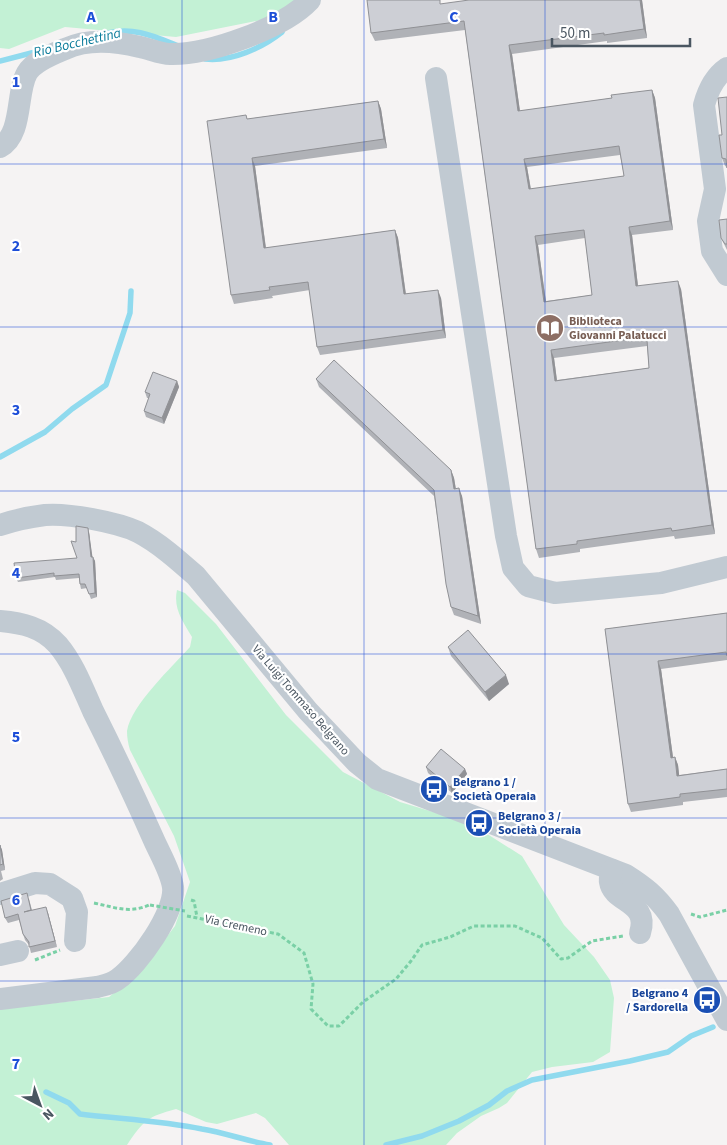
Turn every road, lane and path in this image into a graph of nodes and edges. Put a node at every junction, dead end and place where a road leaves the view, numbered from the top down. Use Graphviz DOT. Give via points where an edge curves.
graph roads {
  1 [pos="310,0"];
  2 [pos="727,68"];
  3 [pos="436,78"];
  4 [pos="0,146"];
  5 [pos="727,275"];
  6 [pos="0,525"];
  7 [pos="727,567"];
  8 [pos="0,621"];
  9 [pos="612,870"];
  10 [pos="1,893"];
  11 [pos="72,898"];
  12 [pos="190,900"];
  13 [pos="660,902"];
  14 [pos="727,910"];
  15 [pos="185,911"];
  16 [pos="640,932"];
  17 [pos="75,937"];
  18 [pos="9,953"];
  19 [pos="0,1000"];
  20 [pos="727,1020"];
  1 -- 4 [label="street" via="278,23 238,39 187,53 168,54 112,42 87,42 68,47 45,58 26,74 17,118 8,140"];
  2 -- 5 [label="street" via="713,82 704,105 715,189 708,222 712,251"];
  3 -- 7 [label="street" via="512,568 528,586 555,594 661,583"];
  6 -- 9 [label="street, Via Luigi Tommaso Belgrano" via="47,515 94,519 138,532 196,576 308,711 357,763 377,779"];
  8 -- 19 [label="street" via="20,622 38,629 57,644 72,665 173,887 170,907 162,925 120,978 111,984"];
  9 -- 13 [label="street, Via Luigi Tommaso Belgrano" via="646,887"];
  9 -- 16 [label="street" via="610,884 637,909 643,924"];
  10 -- 11 [label="street" via="35,883 50,884"];
  11 -- 15 [label="path, bridge" via="120,910 150,905"];
  11 -- 17 [label="street" via="77,912"];
  12 -- 16 [label="path, Via Cremeno" via="194,901 197,917 278,934 304,953 313,984 311,1009 328,1026 340,1026 363,1002 396,979 422,945 474,926 515,926 542,938 561,958 568,958 592,941"];
  13 -- 14 [label="path" via="700,917"];
  13 -- 20 [label="street, Via Luigi Tommaso Belgrano"];
  17 -- 18 [label="path" via="59,951 33,960 19,962"];
}
